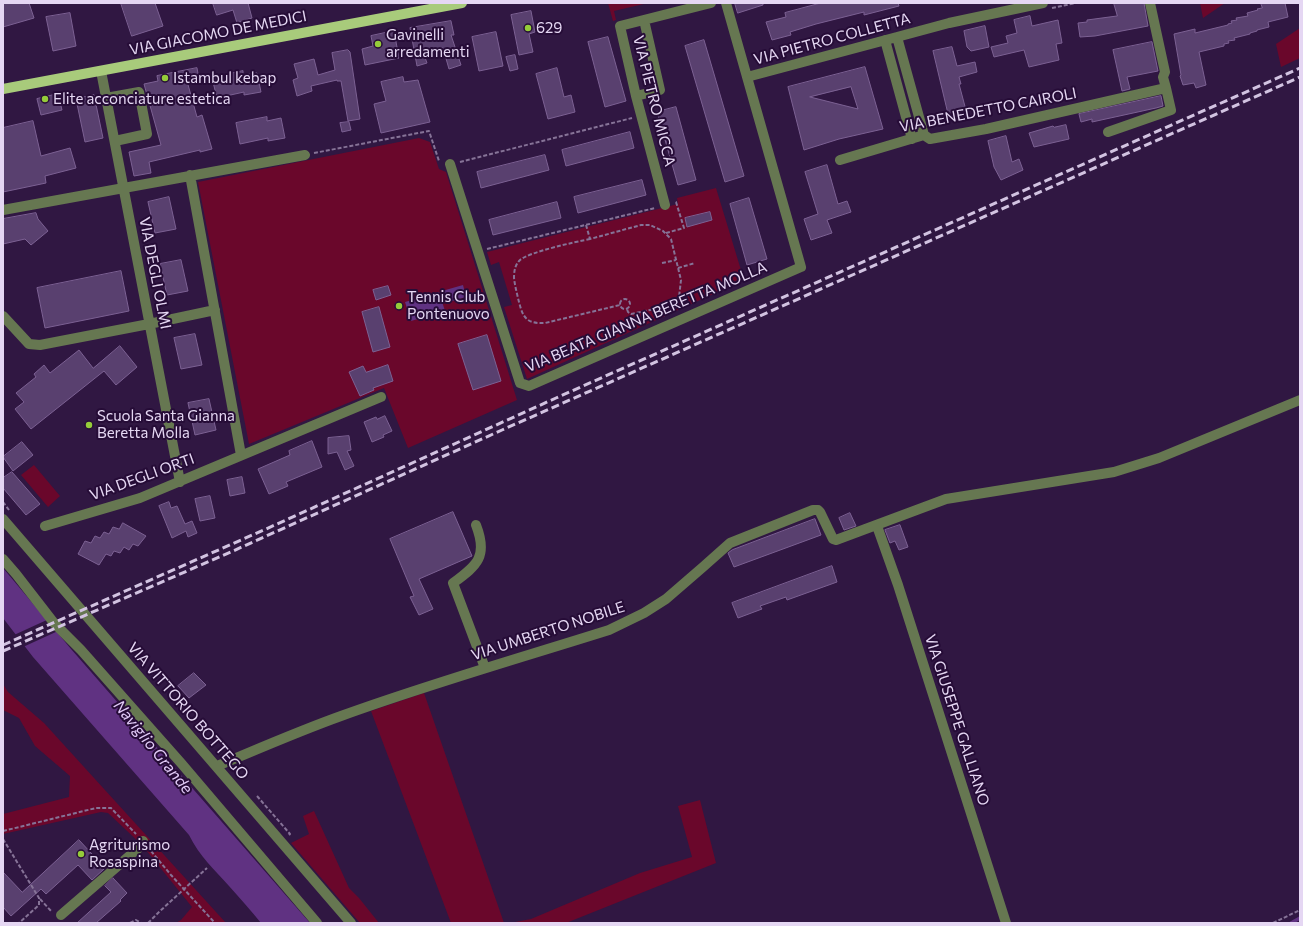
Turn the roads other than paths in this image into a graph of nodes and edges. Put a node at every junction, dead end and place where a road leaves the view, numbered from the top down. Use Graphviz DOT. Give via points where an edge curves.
graph roads {
  1 [pos="462,3"];
  2 [pos="711,3"];
  3 [pos="726,3"];
  4 [pos="1150,3"];
  5 [pos="1045,6"];
  6 [pos="644,20"];
  7 [pos="897,36"];
  8 [pos="885,40"];
  9 [pos="101,71"];
  10 [pos="746,77"];
  11 [pos="1166,88"];
  12 [pos="3,89"];
  13 [pos="636,96"];
  14 [pos="106,98"];
  15 [pos="1108,132"];
  16 [pos="924,135"];
  17 [pos="912,138"];
  18 [pos="115,142"];
  19 [pos="305,155"];
  20 [pos="840,160"];
  21 [pos="450,164"];
  22 [pos="190,175"];
  23 [pos="124,187"];
  24 [pos="665,205"];
  25 [pos="3,210"];
  26 [pos="215,310"];
  27 [pos="3,316"];
  28 [pos="149,324"];
  29 [pos="381,397"];
  30 [pos="1300,400"];
  31 [pos="241,455"];
  32 [pos="180,482"];
  33 [pos="3,519"];
  34 [pos="476,525"];
  35 [pos="45,526"];
  36 [pos="877,526"];
  37 [pos="3,558"];
  38 [pos="485,668"];
  39 [pos="217,766"];
  40 [pos="143,841"];
  41 [pos="61,915"];
  42 [pos="317,923"];
  43 [pos="351,923"];
  44 [pos="1006,923"];
  1 -- 9 [label="main road, VIA GIACOMO DE MEDICI"];
  2 -- 6 [label="street, VIA PIETRO MICCA"];
  3 -- 10 [label="street"];
  4 -- 11 [label="street"];
  5 -- 7 [label="street, VIA PIETRO COLLETTA" via="949,23"];
  6 -- 13 [label="street, VIA PIETRO MICCA" via="620,26"];
  6 -- 13 [label="street" via="660,90"];
  7 -- 8 [label="street, VIA PIETRO COLLETTA"];
  7 -- 16 [label="street"];
  8 -- 10 [label="street, VIA PIETRO COLLETTA"];
  8 -- 17 [label="street"];
  9 -- 12 [label="main road, VIA GIACOMO DE MEDICI"];
  9 -- 14 [label="street, VIA DEGLI OLMI"];
  10 -- 21 [label="street, VIA BEATA GIANNA BERETTA MOLLA" via="801,267 529,386 520,384"];
  11 -- 15 [label="street" via="1171,110"];
  11 -- 16 [label="street, VIA BENEDETTO CAIROLI" via="972,131 930,139"];
  13 -- 24 [label="street, VIA PIETRO MICCA"];
  14 -- 18 [label="street, VIA DEGLI OLMI"];
  14 -- 18 [label="street" via="138,92 147,134"];
  16 -- 17 [label="street, VIA BENEDETTO CAIROLI"];
  17 -- 20 [label="street, VIA BENEDETTO CAIROLI"];
  18 -- 23 [label="street, VIA DEGLI OLMI"];
  19 -- 22 [label="street"];
  22 -- 23 [label="street"];
  22 -- 26 [label="street"];
  23 -- 25 [label="street"];
  23 -- 28 [label="street, VIA DEGLI OLMI"];
  26 -- 28 [label="street"];
  26 -- 31 [label="street"];
  27 -- 28 [label="street" via="29,344 40,345"];
  28 -- 32 [label="street, VIA DEGLI OLMI"];
  29 -- 31 [label="street, VIA DEGLI ORTI"];
  30 -- 36 [label="street" via="1159,458 1114,472 946,499"];
  31 -- 32 [label="street, VIA DEGLI ORTI"];
  32 -- 35 [label="street, VIA DEGLI ORTI" via="140,498"];
  33 -- 39 [label="street, VIA VITTORIO BOTTEGO"];
  34 -- 38 [label="street" via="481,539 481,555 468,572 453,583"];
  36 -- 38 [label="street, VIA UMBERTO NOBILE" via="836,540 833,539 820,512 813,510 730,543 666,599 627,623"];
  36 -- 44 [label="street, VIA GIUSEPPE GALLIANO"];
  37 -- 42 [label="street" via="54,623 186,769"];
  38 -- 39 [label="street, VIA UMBERTO NOBILE" via="339,717"];
  39 -- 43 [label="street, VIA VITTORIO BOTTEGO"];
  40 -- 41 [label="street" via="142,845"];
}
